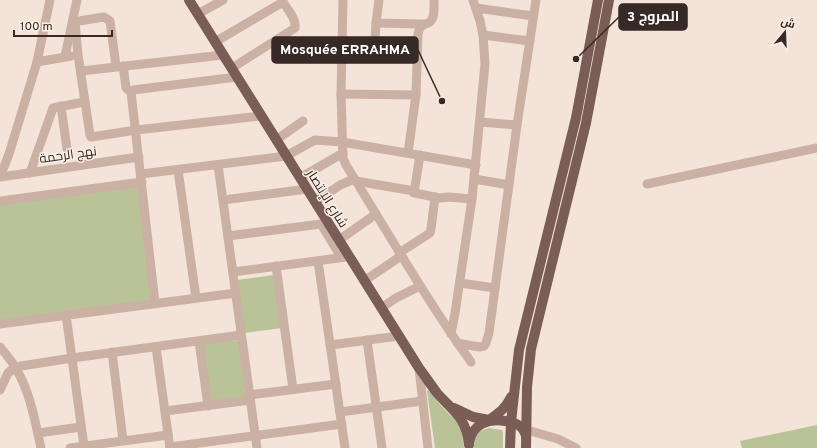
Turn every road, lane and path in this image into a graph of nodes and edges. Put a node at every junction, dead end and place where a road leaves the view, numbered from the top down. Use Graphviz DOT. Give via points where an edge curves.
graph roads {
  1 [pos="50,0"];
  2 [pos="77,0"];
  3 [pos="189,0"];
  4 [pos="223,0"];
  5 [pos="343,0"];
  6 [pos="379,0"];
  7 [pos="434,0"];
  8 [pos="536,0"];
  9 [pos="598,0"];
  10 [pos="609,0"];
  11 [pos="282,1"];
  12 [pos="475,4"];
  13 [pos="198,14"];
  14 [pos="533,16"];
  15 [pos="74,22"];
  16 [pos="376,23"];
  17 [pos="423,24"];
  18 [pos="483,36"];
  19 [pos="530,41"];
  20 [pos="215,42"];
  21 [pos="223,54"];
  22 [pos="78,55"];
  23 [pos="65,56"];
  24 [pos="374,56"];
  25 [pos="37,62"];
  26 [pos="120,66"];
  27 [pos="232,68"];
  28 [pos="81,70"];
  29 [pos="237,77"];
  30 [pos="131,92"];
  31 [pos="341,94"];
  32 [pos="416,95"];
  33 [pos="84,102"];
  34 [pos="62,106"];
  35 [pos="261,116"];
  36 [pos="303,120"];
  37 [pos="480,122"];
  38 [pos="517,125"];
  39 [pos="136,130"];
  40 [pos="276,140"];
  41 [pos="342,142"];
  42 [pos="817,148"];
  43 [pos="67,149"];
  44 [pos="343,153"];
  45 [pos="408,153"];
  46 [pos="420,155"];
  47 [pos="286,156"];
  48 [pos="139,157"];
  49 [pos="218,165"];
  50 [pos="476,165"];
  51 [pos="178,170"];
  52 [pos="30,173"];
  53 [pos="0,177"];
  54 [pos="141,178"];
  55 [pos="300,178"];
  56 [pos="474,179"];
  57 [pos="355,180"];
  58 [pos="647,184"];
  59 [pos="509,185"];
  60 [pos="307,189"];
  61 [pos="414,191"];
  62 [pos="435,197"];
  63 [pos="472,199"];
  64 [pos="223,200"];
  65 [pos="0,201"];
  66 [pos="315,202"];
  67 [pos="376,214"];
  68 [pos="228,236"];
  69 [pos="339,240"];
  70 [pos="400,254"];
  71 [pos="345,257"];
  72 [pos="318,261"];
  73 [pos="276,266"];
  74 [pos="233,272"];
  75 [pos="364,281"];
  76 [pos="460,283"];
  77 [pos="420,286"];
  78 [pos="495,288"];
  79 [pos="236,293"];
  80 [pos="196,298"];
  81 [pos="155,303"];
  82 [pos="381,308"];
  83 [pos="66,315"];
  84 [pos="0,324"];
  85 [pos="451,334"];
  86 [pos="241,336"];
  87 [pos="399,336"];
  88 [pos="367,340"];
  89 [pos="199,341"];
  90 [pos="457,343"];
  91 [pos="330,345"];
  92 [pos="0,347"];
  93 [pos="156,347"];
  94 [pos="112,352"];
  95 [pos="72,358"];
  96 [pos="471,362"];
  97 [pos="15,367"];
  98 [pos="419,368"];
  99 [pos="336,384"];
  100 [pos="293,389"];
  101 [pos="0,390"];
  102 [pos="514,390"];
  103 [pos="250,398"];
  104 [pos="422,401"];
  105 [pos="208,406"];
  106 [pos="451,406"];
  107 [pos="376,407"];
  108 [pos="165,411"];
  109 [pos="340,412"];
  110 [pos="490,420"];
  111 [pos="511,422"];
  112 [pos="342,424"];
  113 [pos="81,427"];
  114 [pos="38,433"];
  115 [pos="168,435"];
  116 [pos="255,436"];
  117 [pos="527,439"];
  118 [pos="123,440"];
  119 [pos="84,446"];
  120 [pos="469,447"];
  121 [pos="41,448"];
  122 [pos="70,448"];
  123 [pos="170,448"];
  124 [pos="257,448"];
  125 [pos="345,448"];
  126 [pos="382,448"];
  127 [pos="428,448"];
  128 [pos="510,448"];
  129 [pos="576,448"];
  1 -- 25 [label="street"];
  2 -- 15 [label="street"];
  3 -- 13 [label="main road, شارع الإنتصار"];
  4 -- 13 [label="street"];
  5 -- 31 [label="street"];
  6 -- 16 [label="street"];
  7 -- 17 [label="street" via="432,20"];
  8 -- 14 [label="street"];
  9 -- 102 [label="main road" via="576,118 519,350"];
  10 -- 117 [label="main road" via="586,123 531,349 527,387"];
  11 -- 20 [label="street"];
  11 -- 27 [label="street" via="295,28"];
  12 -- 14 [label="street"];
  12 -- 18 [label="street"];
  13 -- 20 [label="main road, شارع الإنتصار"];
  14 -- 19 [label="street"];
  15 -- 22 [label="street"];
  15 -- 23 [label="street"];
  15 -- 26 [label="street" via="107,18 110,21"];
  16 -- 17 [label="street"];
  16 -- 24 [label="street"];
  17 -- 32 [label="street" via="418,34"];
  18 -- 19 [label="street"];
  18 -- 37 [label="street" via="485,64"];
  19 -- 38 [label="street"];
  20 -- 21 [label="main road, شارع الإنتصار"];
  21 -- 26 [label="street"];
  21 -- 27 [label="main road, شارع الإنتصار"];
  22 -- 23 [label="street"];
  22 -- 28 [label="street"];
  23 -- 25 [label="street"];
  25 -- 53 [label="street"];
  26 -- 28 [label="street"];
  26 -- 30 [label="street" via="126,88"];
  27 -- 29 [label="main road, شارع الإنتصار"];
  28 -- 33 [label="street"];
  29 -- 30 [label="street"];
  29 -- 35 [label="main road, شارع الإنتصار"];
  30 -- 39 [label="street"];
  31 -- 32 [label="street"];
  31 -- 41 [label="street"];
  32 -- 45 [label="street"];
  33 -- 34 [label="street"];
  33 -- 39 [label="street" via="91,137"];
  34 -- 43 [label="street"];
  34 -- 52 [label="street" via="51,111"];
  35 -- 39 [label="street"];
  35 -- 40 [label="main road, شارع الإنتصار"];
  36 -- 40 [label="street"];
  37 -- 38 [label="street"];
  37 -- 50 [label="street"];
  38 -- 59 [label="street"];
  39 -- 48 [label="street"];
  40 -- 47 [label="main road, شارع الإنتصار"];
  41 -- 44 [label="street"];
  41 -- 45 [label="street"];
  41 -- 47 [label="street" via="315,140"];
  42 -- 58 [label="street"];
  44 -- 55 [label="street"];
  44 -- 57 [label="street" via="346,165"];
  45 -- 46 [label="street"];
  46 -- 50 [label="street"];
  46 -- 61 [label="street"];
  47 -- 49 [label="street"];
  47 -- 55 [label="main road, شارع الإنتصار"];
  48 -- 52 [label="street, نهج الرحمة"];
  48 -- 54 [label="street"];
  49 -- 51 [label="street"];
  49 -- 64 [label="street"];
  50 -- 56 [label="street"];
  51 -- 54 [label="street"];
  51 -- 80 [label="street"];
  52 -- 53 [label="street, نهج الرحمة"];
  54 -- 65 [label="street"];
  54 -- 81 [label="street"];
  55 -- 60 [label="main road, شارع الإنتصار"];
  56 -- 59 [label="street"];
  56 -- 63 [label="street"];
  57 -- 61 [label="street"];
  57 -- 66 [label="street" via="340,185"];
  57 -- 67 [label="street"];
  59 -- 78 [label="street"];
  60 -- 64 [label="street"];
  60 -- 66 [label="main road, شارع الإنتصار"];
  61 -- 62 [label="street" via="419,195"];
  62 -- 63 [label="street"];
  62 -- 70 [label="street" via="430,233"];
  63 -- 76 [label="street"];
  64 -- 68 [label="street"];
  66 -- 69 [label="main road, شارع الإنتصار"];
  67 -- 69 [label="street"];
  67 -- 70 [label="street"];
  68 -- 71 [label="street" via="321,224"];
  68 -- 74 [label="street"];
  69 -- 71 [label="main road, شارع الإنتصار"];
  70 -- 75 [label="street"];
  70 -- 77 [label="street"];
  71 -- 72 [label="street"];
  71 -- 75 [label="main road, شارع الإنتصار"];
  72 -- 73 [label="street"];
  72 -- 91 [label="street"];
  73 -- 74 [label="street"];
  73 -- 100 [label="street"];
  74 -- 79 [label="street"];
  75 -- 82 [label="main road, شارع الإنتصار"];
  76 -- 78 [label="street"];
  76 -- 85 [label="street"];
  77 -- 82 [label="street"];
  77 -- 85 [label="street"];
  78 -- 90 [label="street" via="489,333 484,346"];
  79 -- 80 [label="street"];
  79 -- 86 [label="street"];
  80 -- 81 [label="street"];
  81 -- 83 [label="street"];
  82 -- 87 [label="main road, شارع الإنتصار"];
  83 -- 84 [label="street"];
  83 -- 95 [label="street"];
  85 -- 90 [label="street"];
  86 -- 89 [label="street"];
  86 -- 103 [label="street"];
  87 -- 88 [label="street"];
  87 -- 98 [label="main road, شارع الإنتصار"];
  88 -- 91 [label="street"];
  88 -- 107 [label="street"];
  89 -- 93 [label="street"];
  89 -- 105 [label="street"];
  90 -- 96 [label="street"];
  91 -- 99 [label="street"];
  92 -- 97 [label="street"];
  93 -- 94 [label="street"];
  93 -- 108 [label="street"];
  94 -- 95 [label="street"];
  94 -- 118 [label="street"];
  95 -- 97 [label="street"];
  95 -- 113 [label="street"];
  97 -- 101 [label="street" via="8,373"];
  97 -- 114 [label="street" via="28,398"];
  98 -- 104 [label="street"];
  98 -- 106 [label="main road, شارع الإنتصار" via="437,393"];
  99 -- 100 [label="street"];
  99 -- 109 [label="street"];
  100 -- 103 [label="street"];
  102 -- 110 [label="main road" via="506,407"];
  102 -- 111 [label="main road"];
  103 -- 105 [label="street"];
  103 -- 116 [label="street"];
  104 -- 107 [label="street"];
  104 -- 127 [label="street"];
  105 -- 108 [label="street"];
  106 -- 110 [label="main road" via="473,417"];
  106 -- 120 [label="main road" via="466,428"];
  107 -- 109 [label="street"];
  107 -- 126 [label="street"];
  108 -- 115 [label="street"];
  109 -- 112 [label="street"];
  110 -- 111 [label="main road"];
  110 -- 120 [label="main road" via="474,430"];
  111 -- 117 [label="main road" via="523,428"];
  111 -- 128 [label="main road"];
  112 -- 116 [label="street"];
  112 -- 125 [label="street"];
  113 -- 114 [label="street"];
  113 -- 119 [label="street"];
  114 -- 121 [label="street"];
  115 -- 118 [label="street"];
  115 -- 123 [label="street"];
  116 -- 123 [label="street"];
  116 -- 124 [label="street"];
  117 -- 129 [label="street" via="558,439"];
  118 -- 119 [label="street"];
  119 -- 122 [label="street"];
}
